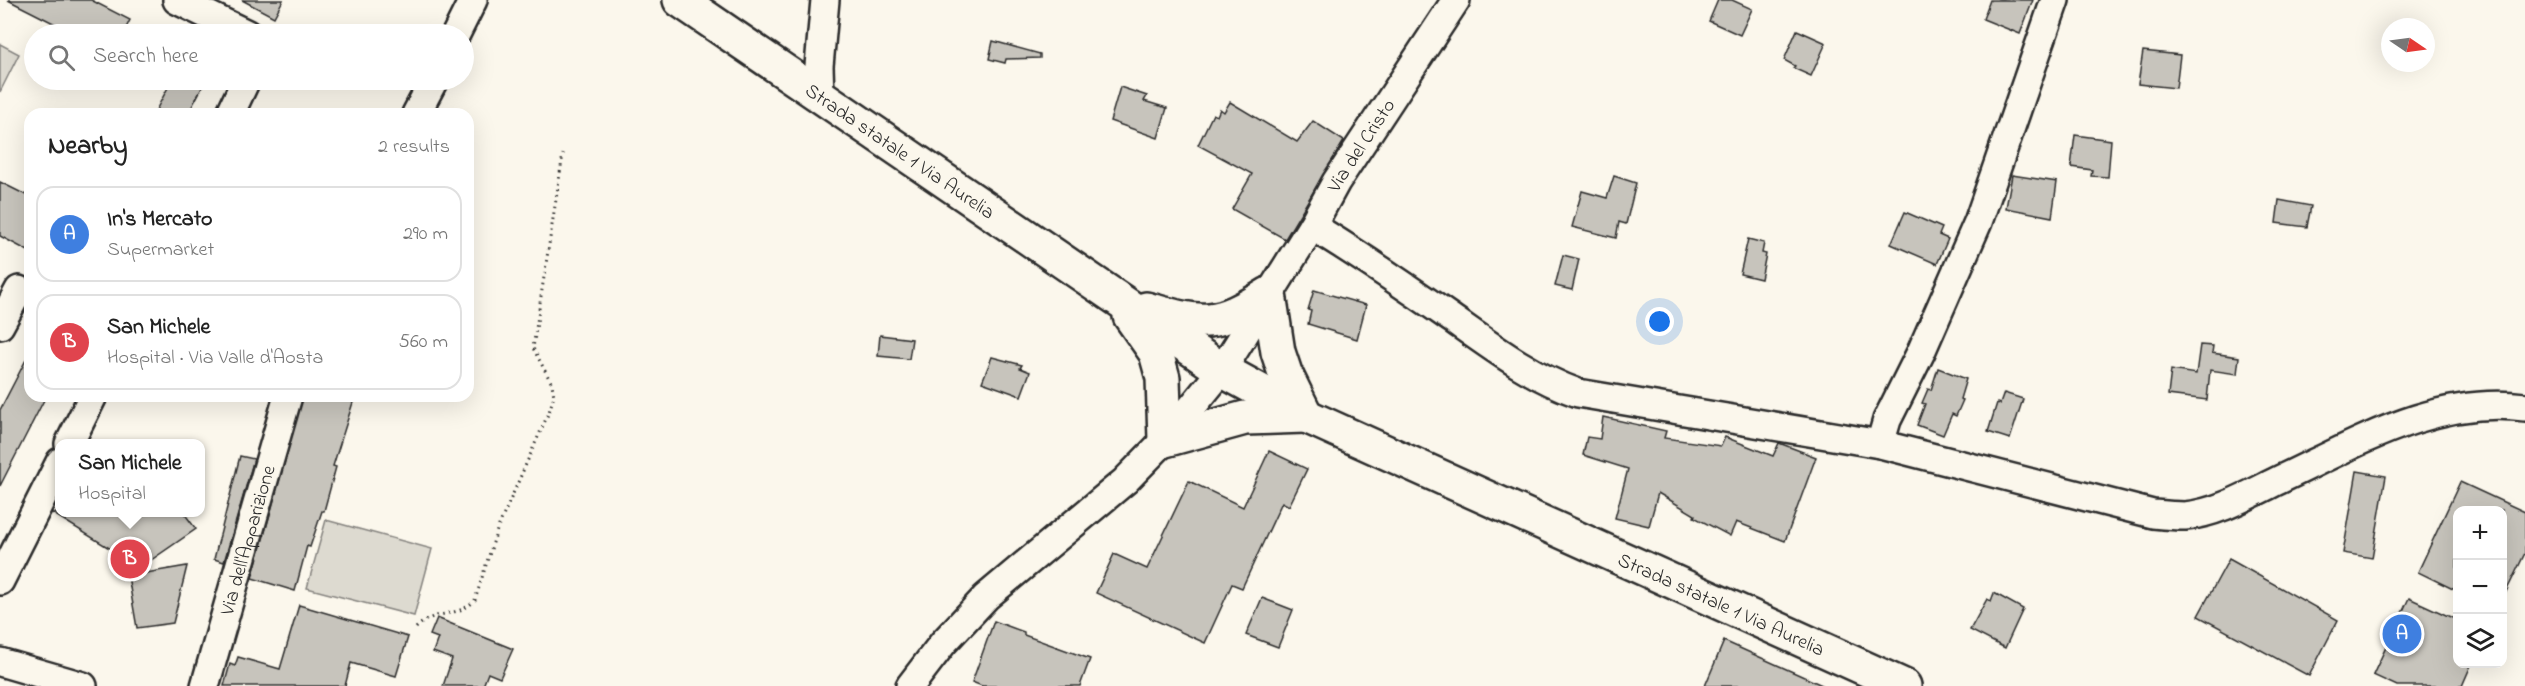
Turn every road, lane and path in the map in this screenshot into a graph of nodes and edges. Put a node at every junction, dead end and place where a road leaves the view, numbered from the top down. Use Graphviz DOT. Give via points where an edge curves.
graph roads {
  1 [pos="177,0"];
  2 [pos="473,0"];
  3 [pos="680,0"];
  4 [pos="825,0"];
  5 [pos="1456,0"];
  6 [pos="2055,0"];
  7 [pos="208,7"];
  8 [pos="233,24"];
  9 [pos="461,24"];
  10 [pos="241,90"];
  11 [pos="429,90"];
  12 [pos="820,98"];
  13 [pos="233,108"];
  14 [pos="419,108"];
  15 [pos="563,154"];
  16 [pos="1312,226"];
  17 [pos="16,288"];
  18 [pos="1269,294"];
  19 [pos="1121,303"];
  20 [pos="0,325"];
  21 [pos="1222,370"];
  22 [pos="90,402"];
  23 [pos="286,402"];
  24 [pos="2525,407"];
  25 [pos="1306,416"];
  26 [pos="72,439"];
  27 [pos="1165,440"];
  28 [pos="1880,444"];
  29 [pos="55,472"];
  30 [pos="0,580"];
  31 [pos="416,628"];
  32 [pos="13,669"];
  33 [pos="83,686"];
  34 [pos="205,686"];
  35 [pos="910,686"];
  36 [pos="1904,686"];
  1 -- 7 [label="street"];
  2 -- 9 [label="street"];
  3 -- 12 [label="main road, Strada statale 1 Via Aurelia"];
  4 -- 12 [label="street"];
  5 -- 16 [label="street, Via del Cristo" via="1336,182"];
  6 -- 28 [label="street" via="1978,222 1887,420"];
  7 -- 8 [label="street"];
  10 -- 13 [label="street"];
  11 -- 14 [label="street"];
  12 -- 19 [label="main road, Strada statale 1 Via Aurelia"];
  15 -- 31 [label="path" via="533,348 554,396 497,530 475,600 467,609 426,618"];
  16 -- 18 [label="street, Via del Cristo"];
  16 -- 28 [label="street" via="1550,383 1578,393"];
  17 -- 20 [label="street"];
  18 -- 19 [label="main road" via="1239,312 1206,322 1191,322"];
  18 -- 21 [label="street, Via del Cristo"];
  18 -- 25 [label="main road" via="1278,352"];
  19 -- 21 [label="main road, Strada statale 1 Via Aurelia"];
  19 -- 27 [label="main road" via="1155,353 1163,378"];
  21 -- 25 [label="main road, Strada statale 1 Via Aurelia"];
  21 -- 27 [label="street, Via del Cristo"];
  22 -- 26 [label="street"];
  23 -- 34 [label="street, Via dell'Apparizione"];
  24 -- 28 [label="street" via="2446,411 2406,420 2221,507 2186,516 2133,510"];
  25 -- 27 [label="main road" via="1245,418"];
  25 -- 36 [label="main road, Strada statale 1 Via Aurelia"];
  27 -- 35 [label="street, Via del Cristo" via="1088,515 986,597"];
  29 -- 30 [label="street"];
  32 -- 33 [label="street"];
}
